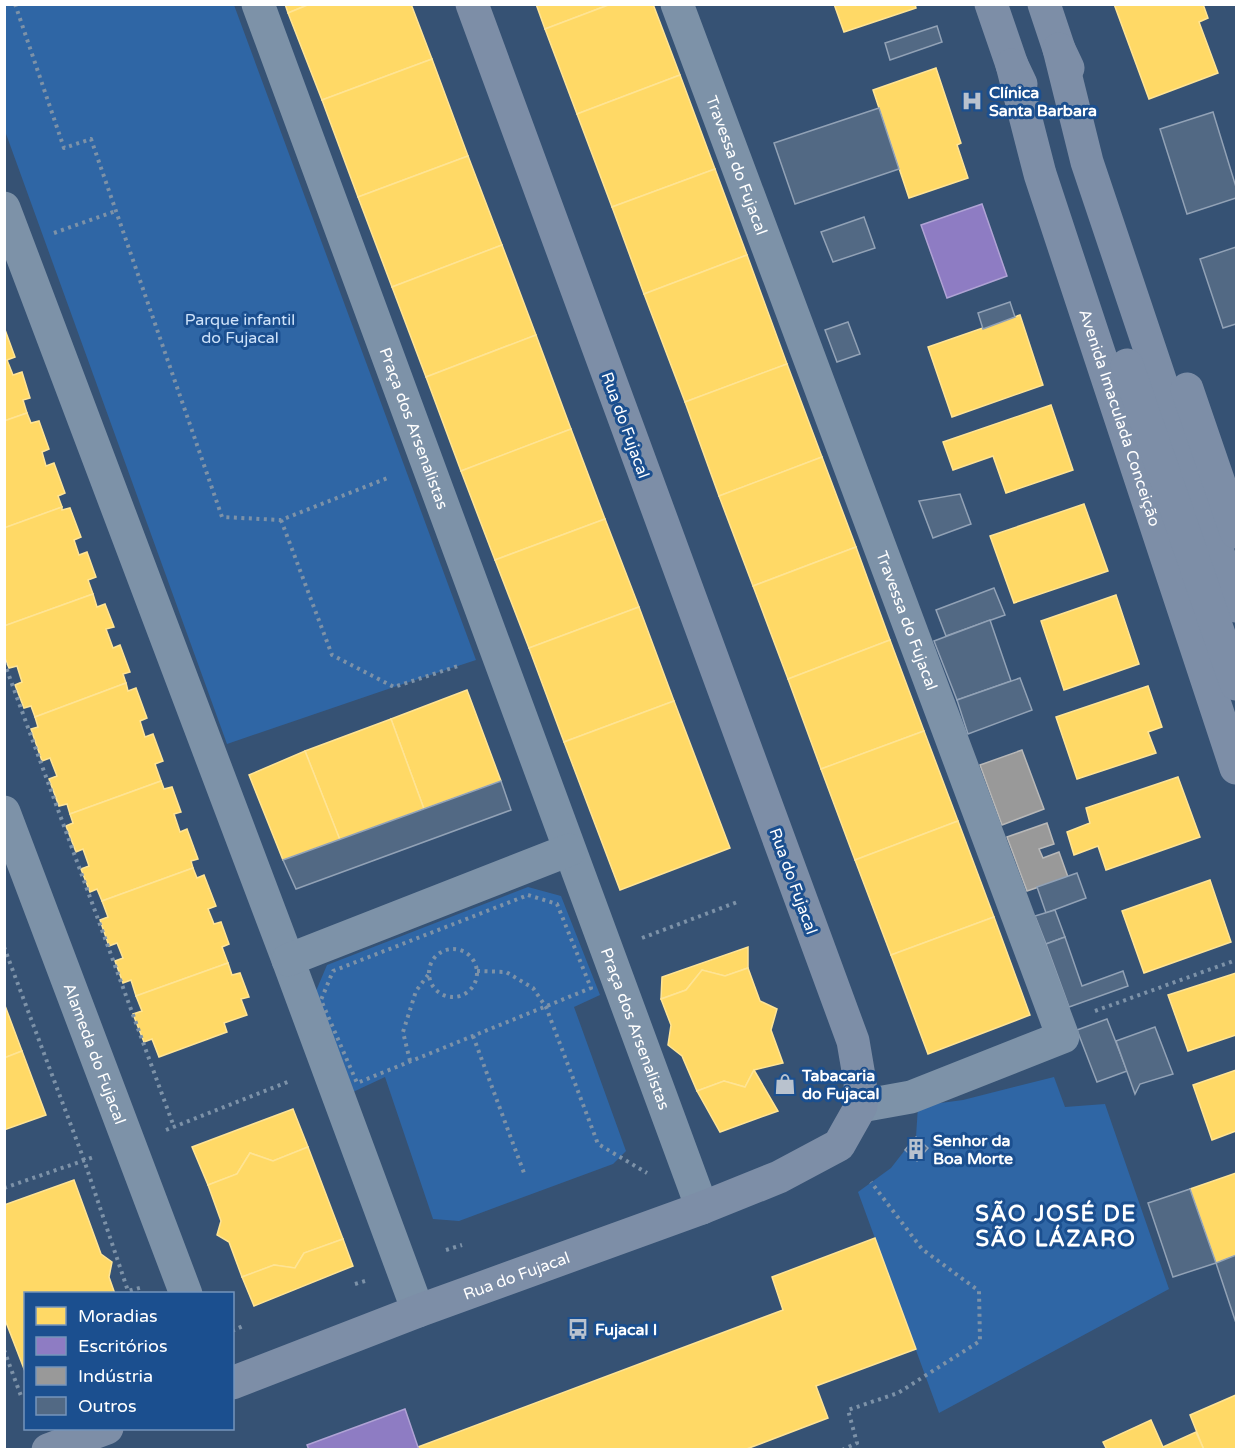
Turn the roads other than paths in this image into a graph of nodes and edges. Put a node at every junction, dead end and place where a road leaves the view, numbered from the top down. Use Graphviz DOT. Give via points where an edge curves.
graph roads {
  1 [pos="258,4"];
  2 [pos="472,4"];
  3 [pos="677,4"];
  4 [pos="991,4"];
  5 [pos="1044,4"];
  6 [pos="1059,49"];
  7 [pos="1012,65"];
  8 [pos="4,208"];
  9 [pos="1236,532"];
  10 [pos="1236,606"];
  11 [pos="1236,684"];
  12 [pos="1236,768"];
  13 [pos="4,812"];
  14 [pos="569,850"];
  15 [pos="288,960"];
  16 [pos="861,1106"];
  17 [pos="702,1208"];
  18 [pos="186,1292"];
  19 [pos="418,1311"];
  20 [pos="234,1382"];
  21 [pos="101,1430"];
  22 [pos="48,1449"];
  1 -- 14 [label="street, Praça dos Arsenalistas"];
  2 -- 16 [label="main road, Rua do Fujacal" via="853,1041"];
  3 -- 16 [label="street, Travessa do Fujacal" via="1063,1037 911,1097"];
  4 -- 7 [label="main road, Avenida Imaculada Conceição"];
  5 -- 6 [label="main road"];
  6 -- 9 [label="main road" via="1111,165"];
  6 -- 10 [label="main road" via="1087,162"];
  7 -- 11 [label="main road, Avenida Imaculada Conceição" via="1063,178"];
  7 -- 12 [label="main road, Avenida Imaculada Conceição" via="1040,174"];
  8 -- 15 [label="street"];
  13 -- 18 [label="street, Alameda do Fujacal"];
  14 -- 15 [label="street"];
  14 -- 17 [label="street, Praça dos Arsenalistas"];
  15 -- 19 [label="street"];
  16 -- 17 [label="main road, Rua do Fujacal" via="839,1145 779,1177"];
  17 -- 19 [label="main road, Rua do Fujacal"];
  19 -- 20 [label="main road, Rua do Fujacal"];
  21 -- 22 [label="main road"];
}
